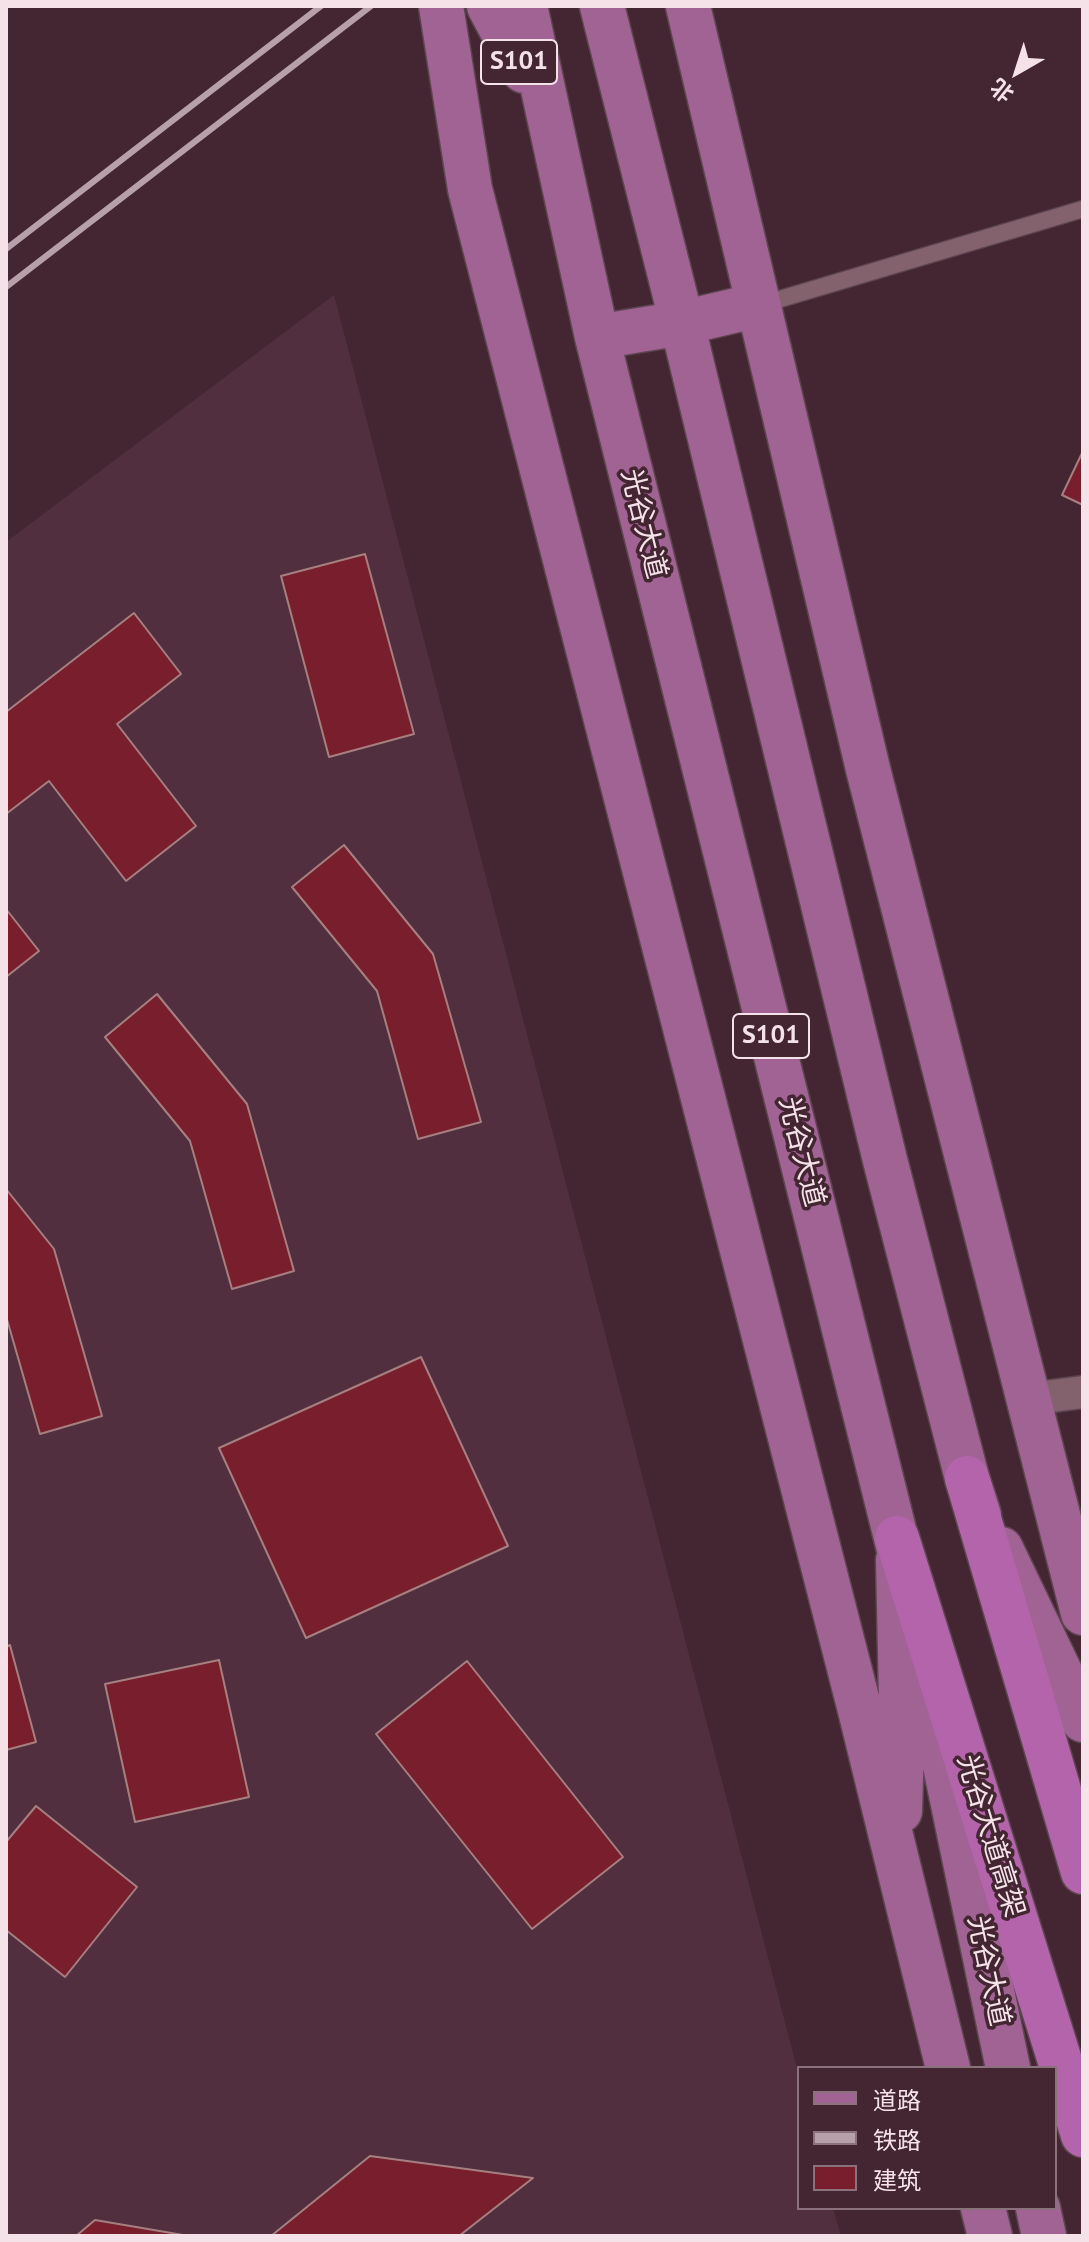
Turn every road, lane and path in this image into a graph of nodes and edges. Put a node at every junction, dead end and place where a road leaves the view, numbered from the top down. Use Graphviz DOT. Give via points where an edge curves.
graph roads {
  1 [pos="441,6"];
  2 [pos="489,6"];
  3 [pos="525,6"];
  4 [pos="602,6"];
  5 [pos="619,6"];
  6 [pos="688,6"];
  7 [pos="549,118"];
  8 [pos="641,163"];
  9 [pos="1083,209"];
  10 [pos="758,305"];
  11 [pos="682,323"];
  12 [pos="597,337"];
  13 [pos="1083,1392"];
  14 [pos="1029,1399"];
  15 [pos="967,1478"];
  16 [pos="897,1538"];
  17 [pos="1083,1613"];
  18 [pos="1083,1720"];
  19 [pos="1083,1837"];
  20 [pos="898,1865"];
  21 [pos="1083,1872"];
  22 [pos="948,2066"];
  23 [pos="1008,2066"];
  24 [pos="1083,2135"];
  25 [pos="984,2210"];
  26 [pos="1038,2210"];
  27 [pos="990,2236"];
  28 [pos="1044,2236"];
  1 -- 20 [label="main road" via="470,189"];
  2 -- 7 [label="main road, S101"];
  3 -- 7 [label="main road, 光谷大道 / S101"];
  4 -- 8 [label="main road, S101"];
  5 -- 8 [label="main road"];
  6 -- 10 [label="main road"];
  7 -- 12 [label="main road, 光谷大道 / S101"];
  8 -- 11 [label="main road, S101"];
  9 -- 10 [label="lane"];
  10 -- 11 [label="main road"];
  10 -- 14 [label="main road" via="868,769"];
  11 -- 12 [label="main road"];
  11 -- 15 [label="main road, S101"];
  12 -- 16 [label="main road, 光谷大道 / S101"];
  13 -- 14 [label="street"];
  14 -- 17 [label="main road"];
  15 -- 18 [label="main road"];
  15 -- 19 [label="main road, S101"];
  15 -- 21 [label="highway"];
  16 -- 20 [label="main road" via="902,1745"];
  16 -- 23 [label="main road, 光谷大道 / S101"];
  16 -- 24 [label="highway, 光谷大道高架"];
  20 -- 22 [label="main road"];
  25 -- 27 [label="main road"];
  26 -- 28 [label="main road"];
}
